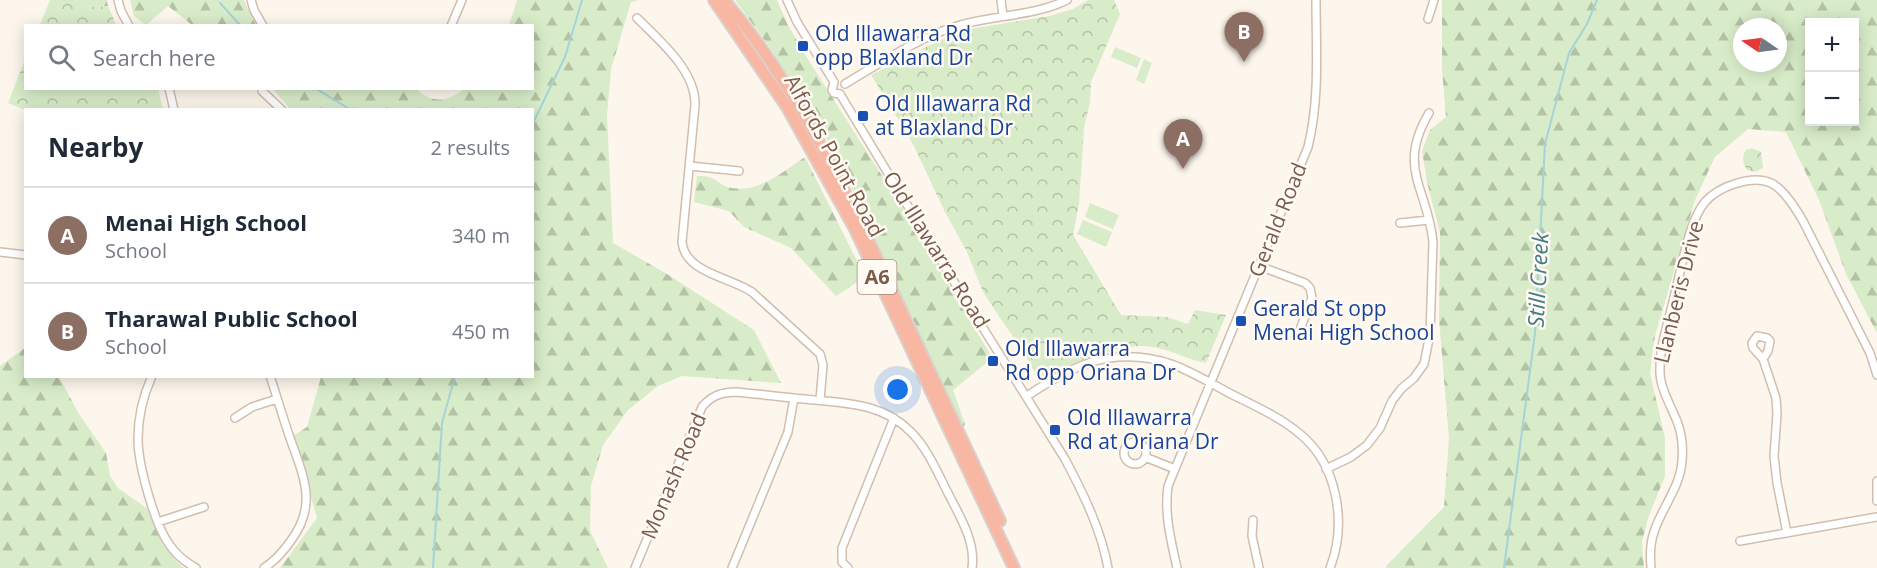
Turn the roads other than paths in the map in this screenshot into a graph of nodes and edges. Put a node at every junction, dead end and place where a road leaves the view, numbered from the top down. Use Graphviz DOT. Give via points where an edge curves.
graph roads {
  1 [pos="117,0"];
  2 [pos="251,0"];
  3 [pos="462,0"];
  4 [pos="714,0"];
  5 [pos="724,0"];
  6 [pos="787,0"];
  7 [pos="1001,0"];
  8 [pos="1067,0"];
  9 [pos="1316,0"];
  10 [pos="1434,0"];
  11 [pos="1003,15"];
  12 [pos="637,18"];
  13 [pos="1428,19"];
  14 [pos="128,24"];
  15 [pos="263,24"];
  16 [pos="452,24"];
  17 [pos="834,82"];
  18 [pos="845,84"];
  19 [pos="169,90"];
  20 [pos="262,91"];
  21 [pos="840,94"];
  22 [pos="174,108"];
  23 [pos="280,108"];
  24 [pos="1430,113"];
  25 [pos="690,166"];
  26 [pos="739,171"];
  27 [pos="1428,219"];
  28 [pos="1400,223"];
  29 [pos="0,252"];
  30 [pos="24,255"];
  31 [pos="1259,266"];
  32 [pos="1301,327"];
  33 [pos="1390,333"];
  34 [pos="1430,334"];
  35 [pos="1763,358"];
  36 [pos="1877,375"];
  37 [pos="151,378"];
  38 [pos="271,378"];
  39 [pos="1210,382"];
  40 [pos="1027,396"];
  41 [pos="794,398"];
  42 [pos="278,399"];
  43 [pos="820,400"];
  44 [pos="235,418"];
  45 [pos="894,418"];
  46 [pos="1145,457"];
  47 [pos="1175,469"];
  48 [pos="1326,469"];
  49 [pos="1877,482"];
  50 [pos="1877,501"];
  51 [pos="204,507"];
  52 [pos="1877,517"];
  53 [pos="1253,520"];
  54 [pos="158,522"];
  55 [pos="1787,533"];
  56 [pos="1740,541"];
  57 [pos="196,568"];
  58 [pos="264,568"];
  59 [pos="635,568"];
  60 [pos="732,568"];
  61 [pos="848,568"];
  62 [pos="972,568"];
  63 [pos="1014,568"];
  64 [pos="1022,568"];
  65 [pos="1108,568"];
  66 [pos="1177,568"];
  67 [pos="1259,568"];
  68 [pos="1330,568"];
  69 [pos="1651,568"];
  1 -- 14 [label="street"];
  2 -- 15 [label="street"];
  3 -- 16 [label="street"];
  4 -- 63 [label="highway, Alfords Point Road / A6" via="787,107 854,227"];
  5 -- 64 [label="highway, Alfords Point Road / A6" via="775,69 818,138"];
  6 -- 17 [label="street"];
  7 -- 11 [label="street"];
  8 -- 11 [label="street"];
  9 -- 31 [label="street, Gerald Road" via="1313,125"];
  10 -- 13 [label="street"];
  11 -- 18 [label="street" via="944,31"];
  12 -- 25 [label="street" via="680,63 693,84"];
  17 -- 18 [label="street" via="840,80"];
  17 -- 21 [label="street" via="832,90"];
  18 -- 21 [label="street"];
  19 -- 22 [label="street"];
  20 -- 23 [label="street"];
  21 -- 40 [label="street, Old Illawarra Road"];
  24 -- 27 [label="street" via="1417,137 1414,154"];
  25 -- 26 [label="street"];
  25 -- 43 [label="street" via="682,242 687,259 752,292 817,350 823,365"];
  27 -- 28 [label="street"];
  27 -- 34 [label="street" via="1433,242"];
  29 -- 30 [label="street"];
  31 -- 32 [label="street" via="1310,288 1312,298"];
  31 -- 39 [label="street, Gerald Road"];
  33 -- 34 [label="street"];
  34 -- 48 [label="street" via="1424,364 1392,401 1375,435 1359,451"];
  35 -- 55 [label="street" via="1776,398 1774,456"];
  36 -- 69 [label="street, Llanberis Drive" via="1791,200 1771,183 1745,181 1727,185 1705,202 1693,225 1662,344 1659,372 1679,428 1682,460 1676,488 1651,542"];
  37 -- 54 [label="street" via="139,416 138,447"];
  38 -- 42 [label="street"];
  39 -- 40 [label="street" via="1167,361 1117,357 1079,367"];
  39 -- 47 [label="street, Gerald Road"];
  39 -- 48 [label="street" via="1293,428 1308,441"];
  40 -- 65 [label="street, Old Illawarra Road" via="1082,491"];
  41 -- 43 [label="street, Monash Road"];
  41 -- 59 [label="street, Monash Road" via="730,392 706,403"];
  41 -- 60 [label="street" via="788,432"];
  42 -- 44 [label="street" via="252,407"];
  42 -- 58 [label="street" via="304,478 307,502 295,536"];
  43 -- 45 [label="street, Monash Road" via="867,406"];
  45 -- 61 [label="street" via="841,553"];
  45 -- 62 [label="street, Monash Road" via="918,440 946,490 971,542"];
  46 -- 47 [label="street"];
  47 -- 66 [label="street, Gerald Road" via="1166,505"];
  48 -- 68 [label="street" via="1336,498 1339,525"];
  49 -- 50 [label="street"];
  51 -- 54 [label="street"];
  52 -- 55 [label="street"];
  53 -- 67 [label="street"];
  54 -- 57 [label="street" via="172,549"];
  55 -- 56 [label="street"];
}
